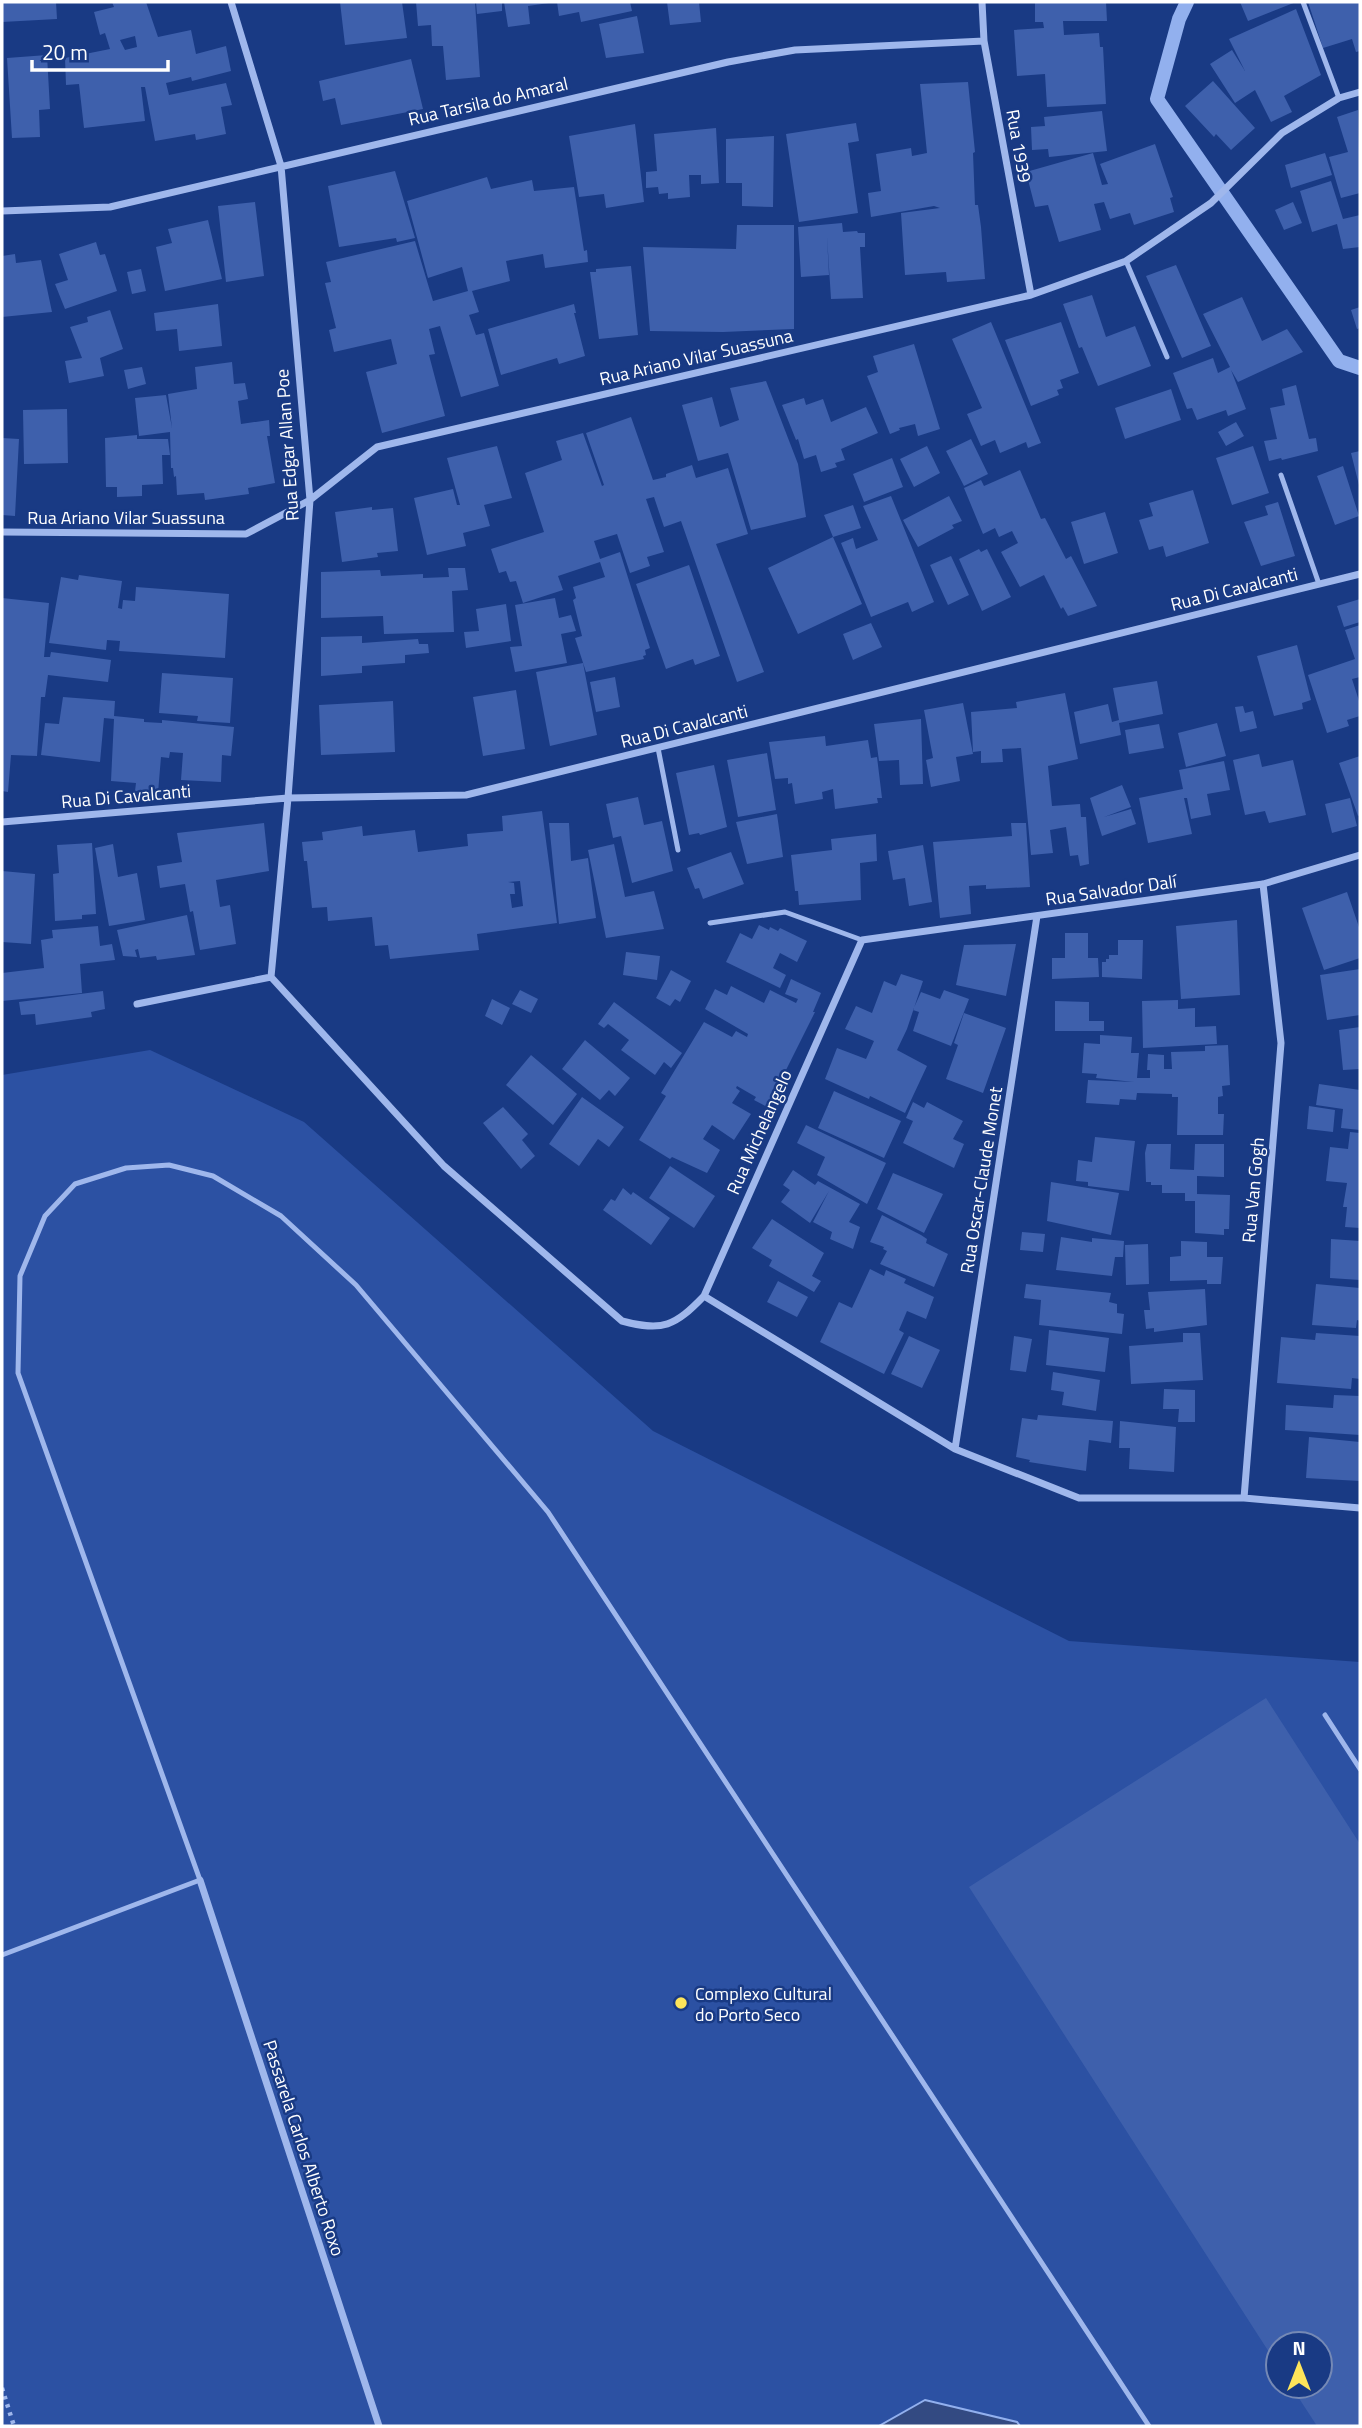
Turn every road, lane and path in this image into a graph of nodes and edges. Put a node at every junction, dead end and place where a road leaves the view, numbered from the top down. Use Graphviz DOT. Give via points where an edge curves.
graph roads {
  1 [pos="231,2"];
  2 [pos="982,2"];
  3 [pos="1303,2"];
  4 [pos="984,41"];
  5 [pos="1360,92"];
  6 [pos="1339,98"];
  7 [pos="281,166"];
  8 [pos="2,211"];
  9 [pos="1126,261"];
  10 [pos="1031,295"];
  11 [pos="1167,357"];
  12 [pos="1280,475"];
  13 [pos="310,500"];
  14 [pos="2,532"];
  15 [pos="1360,574"];
  16 [pos="1319,584"];
  17 [pos="658,748"];
  18 [pos="288,798"];
  19 [pos="2,822"];
  20 [pos="678,850"];
  21 [pos="1360,855"];
  22 [pos="1263,884"];
  23 [pos="1037,916"];
  24 [pos="710,923"];
  25 [pos="862,940"];
  26 [pos="271,977"];
  27 [pos="137,1004"];
  28 [pos="704,1296"];
  29 [pos="955,1450"];
  30 [pos="1244,1498"];
  31 [pos="1360,1508"];
  32 [pos="1325,1715"];
  33 [pos="1360,1769"];
  34 [pos="200,1880"];
  35 [pos="2,1955"];
  36 [pos="2,2388"];
  37 [pos="14,2426"];
  38 [pos="379,2426"];
  39 [pos="1149,2426"];
  1 -- 7 [label="street, Rua Edgar Allan Poe"];
  2 -- 4 [label="street, Rua 1939"];
  3 -- 6 [label="lane"];
  4 -- 7 [label="street, Rua Tarsila do Amaral" via="795,50"];
  4 -- 10 [label="street, Rua 1939"];
  5 -- 6 [label="street, Rua Ariano Vilar Suassuna"];
  6 -- 9 [label="street, Rua Ariano Vilar Suassuna" via="1282,133 1210,204"];
  7 -- 8 [label="street, Rua Tarsila do Amaral" via="110,207"];
  7 -- 13 [label="street, Rua Edgar Allan Poe"];
  9 -- 10 [label="street, Rua Ariano Vilar Suassuna"];
  9 -- 11 [label="lane"];
  10 -- 13 [label="street, Rua Ariano Vilar Suassuna" via="377,447"];
  12 -- 16 [label="lane"];
  13 -- 14 [label="street, Rua Ariano Vilar Suassuna" via="246,534"];
  13 -- 18 [label="street, Rua Edgar Allan Poe"];
  15 -- 16 [label="street, Rua Di Cavalcanti"];
  16 -- 17 [label="street, Rua Di Cavalcanti"];
  17 -- 18 [label="street, Rua Di Cavalcanti" via="466,795"];
  17 -- 20 [label="lane"];
  18 -- 19 [label="street, Rua Di Cavalcanti"];
  18 -- 26 [label="street, Rua Edgar Allan Poe"];
  21 -- 22 [label="street, Rua Salvador Dalí"];
  22 -- 23 [label="street, Rua Salvador Dalí"];
  22 -- 30 [label="street, Rua Van Gogh" via="1280,1044"];
  23 -- 25 [label="street, Rua Salvador Dalí"];
  23 -- 29 [label="street, Rua Oscar-Claude Monet"];
  24 -- 25 [label="lane" via="785,912"];
  25 -- 28 [label="street, Rua Michelangelo"];
  26 -- 27 [label="street"];
  26 -- 28 [label="street, Rua Michelangelo" via="444,1166 622,1321 646,1327 670,1324"];
  28 -- 29 [label="street"];
  29 -- 30 [label="street" via="1079,1498"];
  30 -- 31 [label="street"];
  32 -- 33 [label="lane"];
  34 -- 35 [label="lane"];
  34 -- 38 [label="street, Passarela Carlos Alberto Roxo"];
  34 -- 39 [label="lane" via="18,1373 20,1276 45,1216 75,1184 126,1168 169,1165 213,1175 281,1216 356,1285 548,1512"];
  36 -- 37 [label="path"];
}
